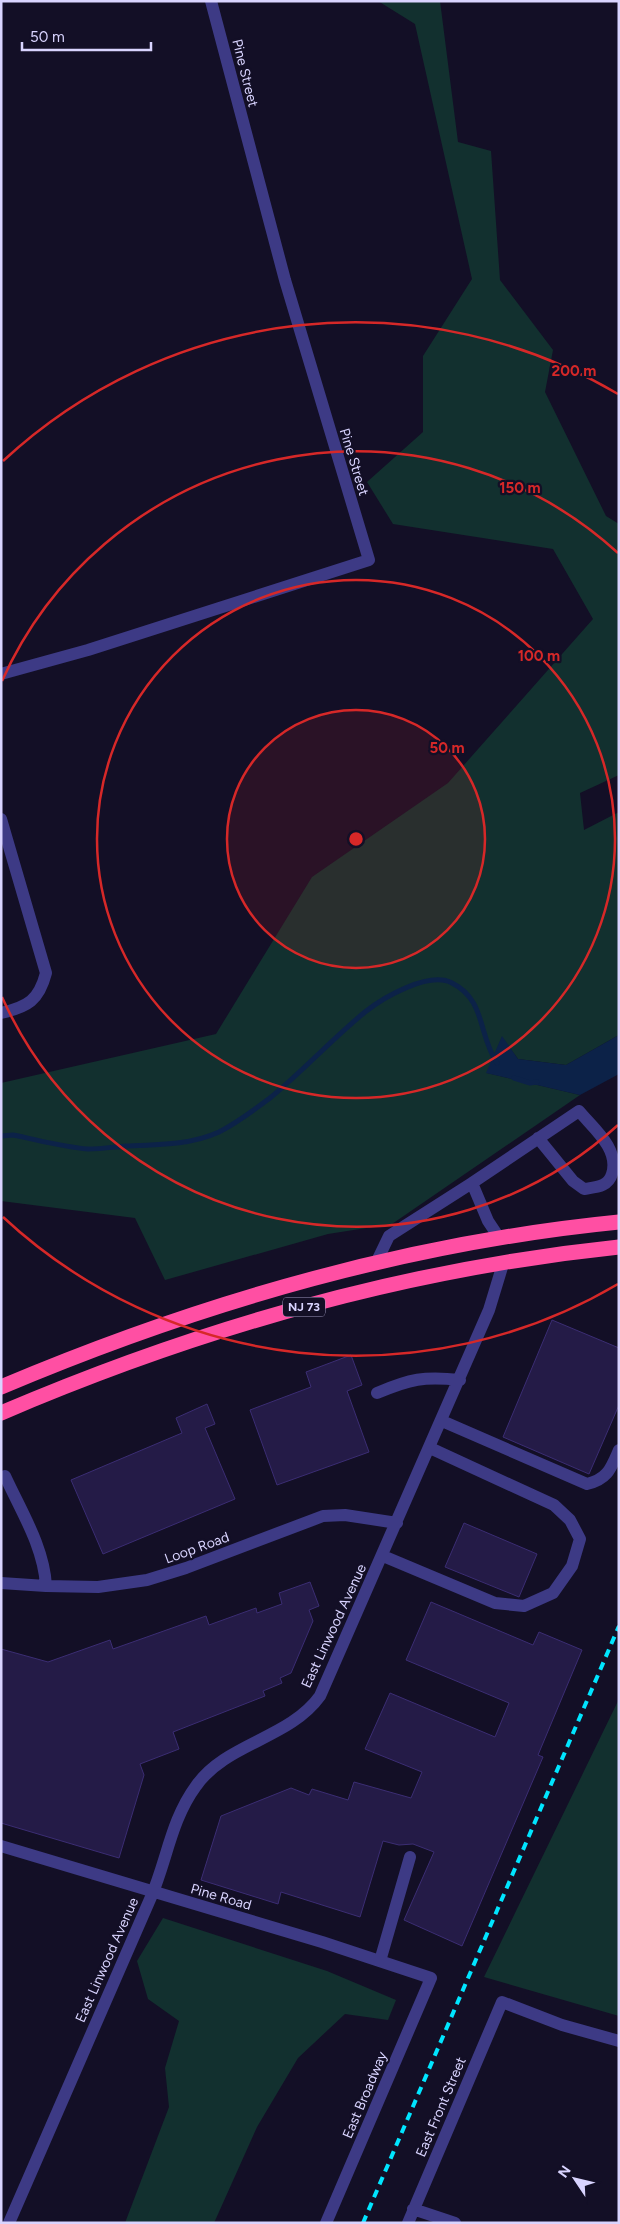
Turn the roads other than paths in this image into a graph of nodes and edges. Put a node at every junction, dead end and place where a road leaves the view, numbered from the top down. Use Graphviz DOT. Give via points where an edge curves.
graph roads {
  1 [pos="211,1"];
  2 [pos="1,674"];
  3 [pos="1,819"];
  4 [pos="1,1013"];
  5 [pos="538,1138"];
  6 [pos="472,1183"];
  7 [pos="619,1222"];
  8 [pos="500,1239"];
  9 [pos="619,1247"];
  10 [pos="376,1263"];
  11 [pos="503,1264"];
  12 [pos="460,1380"];
  13 [pos="1,1386"];
  14 [pos="376,1393"];
  15 [pos="1,1413"];
  16 [pos="442,1421"];
  17 [pos="430,1448"];
  18 [pos="619,1450"];
  19 [pos="5,1476"];
  20 [pos="397,1523"];
  21 [pos="383,1556"];
  22 [pos="1,1583"];
  23 [pos="46,1586"];
  24 [pos="1,1846"];
  25 [pos="410,1857"];
  26 [pos="153,1892"];
  27 [pos="380,1961"];
  28 [pos="431,1978"];
  29 [pos="619,2041"];
  30 [pos="414,2209"];
  31 [pos="9,2223"];
  32 [pos="326,2223"];
  33 [pos="408,2223"];
  34 [pos="455,2223"];
  1 -- 2 [label="street, Pine Street" via="285,280 368,560 98,647"];
  3 -- 4 [label="street" via="46,973 42,989 31,1002"];
  5 -- 5 [label="street" via="579,1111 613,1155 615,1167 610,1180 603,1186 584,1189 573,1181"];
  5 -- 6 [label="street"];
  6 -- 8 [label="street" via="488,1221"];
  6 -- 10 [label="street" via="389,1236"];
  7 -- 8 [label="highway, NJ 73"];
  8 -- 10 [label="highway, NJ 73"];
  9 -- 11 [label="highway, NJ 73"];
  10 -- 13 [label="highway, NJ 73" via="169,1322"];
  11 -- 12 [label="street, East Linwood Avenue" via="494,1299"];
  11 -- 15 [label="highway, NJ 73" via="416,1280 233,1327 114,1368"];
  12 -- 14 [label="street" via="431,1377 406,1381"];
  12 -- 16 [label="street, East Linwood Avenue"];
  16 -- 17 [label="street, East Linwood Avenue"];
  16 -- 18 [label="street" via="587,1484 600,1481 610,1470"];
  17 -- 20 [label="street, East Linwood Avenue"];
  17 -- 21 [label="street" via="554,1505 570,1520 580,1539 572,1566 553,1593 524,1606 495,1603"];
  19 -- 23 [label="street" via="39,1550 45,1567"];
  20 -- 21 [label="street, East Linwood Avenue"];
  20 -- 23 [label="street, Loop Road" via="333,1514 155,1578 98,1587"];
  21 -- 26 [label="street, East Linwood Avenue" via="320,1696 294,1721 227,1757 198,1783 176,1820"];
  22 -- 23 [label="street, Loop Road"];
  24 -- 26 [label="street, Pine Road"];
  25 -- 27 [label="street"];
  26 -- 27 [label="street, Pine Road"];
  26 -- 31 [label="street, East Linwood Avenue"];
  27 -- 28 [label="street, Pine Road"];
  28 -- 32 [label="street, East Broadway"];
  29 -- 30 [label="street, East Front Street" via="562,2025 502,2002"];
  30 -- 33 [label="street, East Front Street"];
  30 -- 34 [label="street"];
}
